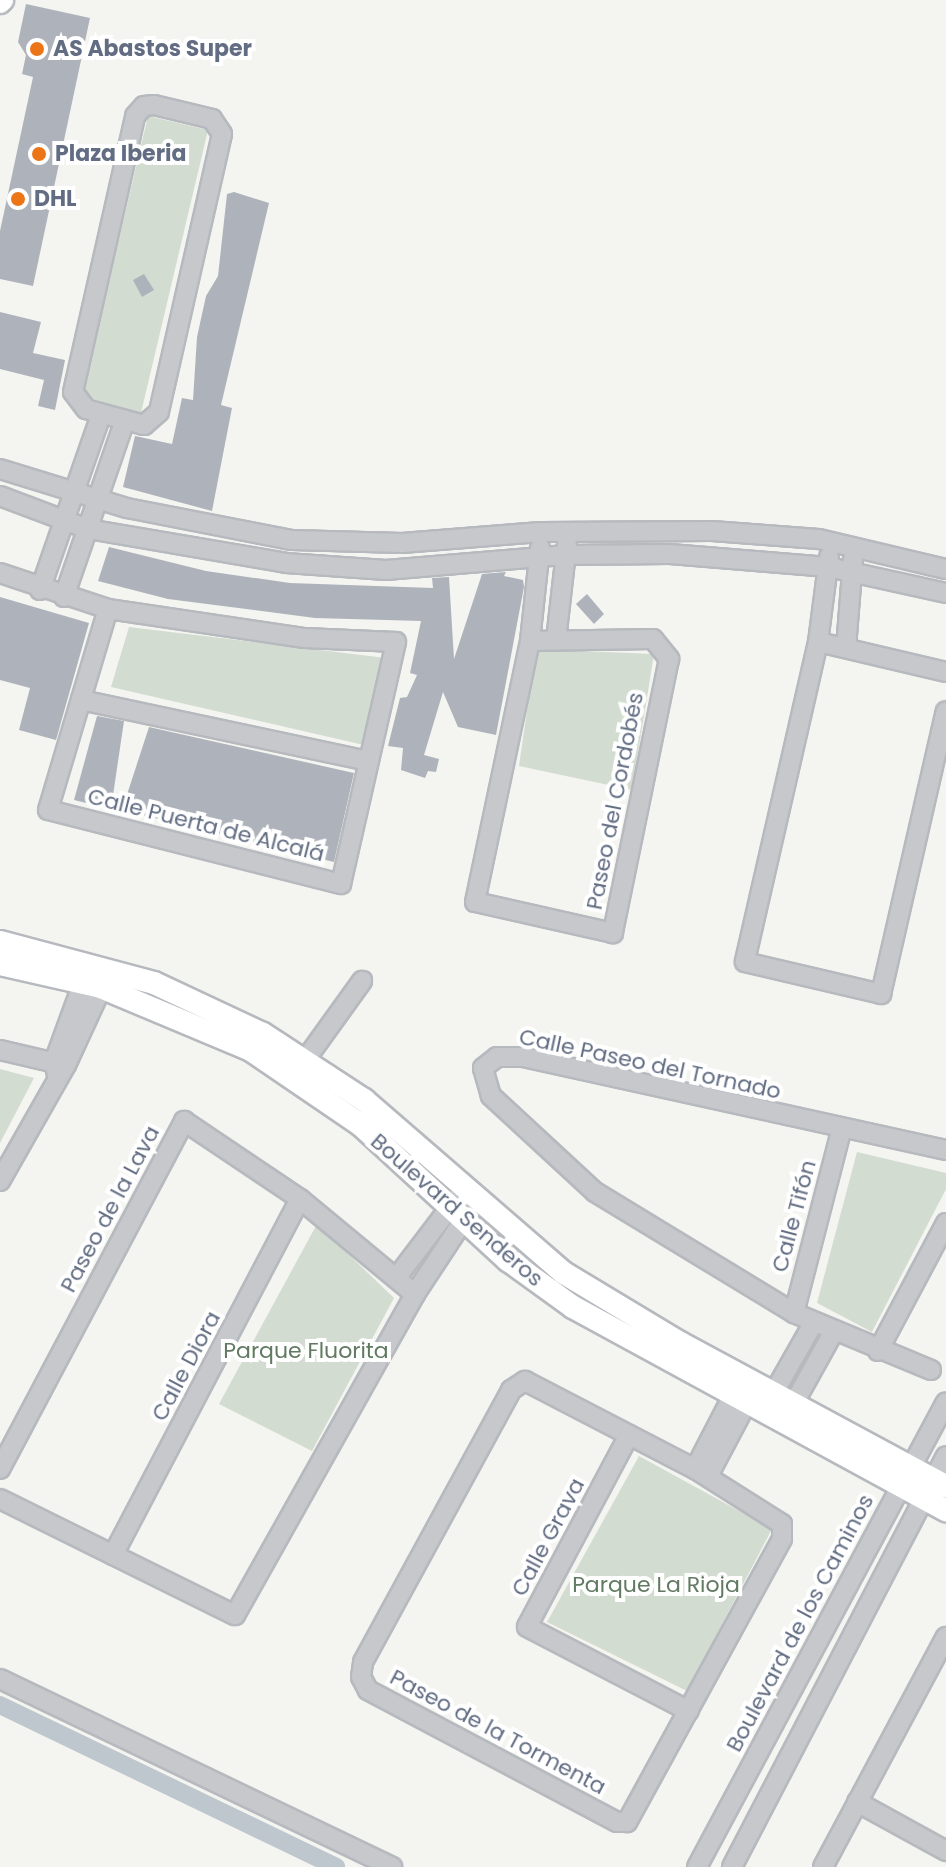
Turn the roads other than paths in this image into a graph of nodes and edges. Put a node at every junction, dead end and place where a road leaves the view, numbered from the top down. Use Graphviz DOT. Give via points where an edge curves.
graph roads {
  1 [pos="101,415"];
  2 [pos="124,423"];
  3 [pos="0,469"];
  4 [pos="74,493"];
  5 [pos="0,496"];
  6 [pos="98,500"];
  7 [pos="64,520"];
  8 [pos="88,529"];
  9 [pos="569,531"];
  10 [pos="541,532"];
  11 [pos="831,542"];
  12 [pos="854,547"];
  13 [pos="566,555"];
  14 [pos="539,557"];
  15 [pos="828,567"];
  16 [pos="946,569"];
  17 [pos="852,570"];
  18 [pos="0,573"];
  19 [pos="40,590"];
  20 [pos="946,593"];
  21 [pos="64,597"];
  22 [pos="108,609"];
  23 [pos="556,640"];
  24 [pos="530,641"];
  25 [pos="818,642"];
  26 [pos="846,648"];
  27 [pos="946,672"];
  28 [pos="81,700"];
  29 [pos="946,711"];
  30 [pos="369,761"];
  31 [pos="0,942"];
  32 [pos="0,964"];
  33 [pos="97,975"];
  34 [pos="362,981"];
  35 [pos="0,1050"];
  36 [pos="59,1068"];
  37 [pos="300,1068"];
  38 [pos="841,1131"];
  39 [pos="946,1150"];
  40 [pos="0,1181"];
  41 [pos="471,1194"];
  42 [pos="300,1199"];
  43 [pos="456,1214"];
  44 [pos="946,1223"];
  45 [pos="397,1277"];
  46 [pos="415,1294"];
  47 [pos="794,1313"];
  48 [pos="814,1322"];
  49 [pos="834,1331"];
  50 [pos="878,1351"];
  51 [pos="931,1370"];
  52 [pos="761,1399"];
  53 [pos="946,1402"];
  54 [pos="629,1435"];
  55 [pos="946,1456"];
  56 [pos="0,1469"];
  57 [pos="702,1473"];
  58 [pos="905,1476"];
  59 [pos="935,1488"];
  60 [pos="0,1499"];
  61 [pos="946,1510"];
  62 [pos="113,1555"];
  63 [pos="946,1637"];
  64 [pos="0,1679"];
  65 [pos="689,1711"];
  66 [pos="857,1802"];
  67 [pos="946,1851"];
  68 [pos="392,1867"];
  69 [pos="697,1867"];
  70 [pos="732,1867"];
  71 [pos="823,1867"];
  1 -- 2 [label="street"];
  1 -- 2 [label="street" via="80,405 73,384 135,116 144,106 154,105 212,119 222,134 159,412 144,425"];
  1 -- 4 [label="street"];
  2 -- 6 [label="street"];
  3 -- 4 [label="street"];
  4 -- 6 [label="street"];
  4 -- 7 [label="street"];
  5 -- 7 [label="street"];
  6 -- 8 [label="street"];
  6 -- 10 [label="street" via="292,540 402,543"];
  7 -- 8 [label="street"];
  7 -- 19 [label="street"];
  8 -- 14 [label="street" via="271,561 386,570"];
  8 -- 21 [label="street"];
  9 -- 10 [label="street"];
  9 -- 11 [label="street" via="712,531"];
  9 -- 13 [label="street"];
  10 -- 14 [label="street"];
  11 -- 12 [label="street"];
  11 -- 15 [label="street"];
  12 -- 16 [label="street"];
  12 -- 17 [label="street"];
  13 -- 14 [label="street"];
  13 -- 15 [label="street" via="670,554"];
  13 -- 23 [label="street"];
  14 -- 24 [label="street"];
  15 -- 17 [label="street"];
  15 -- 25 [label="street"];
  17 -- 20 [label="street"];
  17 -- 26 [label="street"];
  18 -- 19 [label="street, Calle Puerta de Alcalá"];
  19 -- 21 [label="street, Calle Puerta de Alcalá"];
  21 -- 22 [label="street, Calle Puerta de Alcalá"];
  22 -- 28 [label="street, Calle Puerta de Alcalá"];
  22 -- 30 [label="street, Calle Puerta de Alcalá" via="305,638 396,642"];
  23 -- 24 [label="street, Paseo del Cordobés"];
  23 -- 24 [label="street, Paseo del Cordobés" via="653,639 669,659 613,933 475,902"];
  25 -- 26 [label="street"];
  25 -- 29 [label="street" via="745,962 881,994"];
  26 -- 27 [label="street"];
  28 -- 30 [label="street"];
  28 -- 30 [label="street, Calle Puerta de Alcalá" via="48,810 341,884"];
  31 -- 33 [label="main road, Boulevard Senderos"];
  32 -- 33 [label="main road, Boulevard Senderos"];
  33 -- 36 [label="street"];
  33 -- 37 [label="main road, Boulevard Senderos" via="209,1005"];
  34 -- 37 [label="street"];
  35 -- 36 [label="street"];
  36 -- 40 [label="street"];
  37 -- 41 [label="main road, Boulevard Senderos" via="364,1100"];
  37 -- 43 [label="main road, Boulevard Senderos"];
  38 -- 39 [label="street, Calle Paseo del Tornado"];
  38 -- 47 [label="street, Calle Tifón"];
  38 -- 47 [label="street, Calle Paseo del Tornado" via="523,1057 497,1057 483,1068 491,1096 595,1192"];
  41 -- 43 [label="street"];
  41 -- 52 [label="main road, Boulevard Senderos" via="576,1281"];
  42 -- 45 [label="street, Paseo de la Lava"];
  42 -- 56 [label="street, Paseo de la Lava" via="184,1121"];
  42 -- 62 [label="street, Calle Diora"];
  43 -- 45 [label="street"];
  43 -- 46 [label="street"];
  43 -- 52 [label="main road, Boulevard Senderos" via="573,1307"];
  44 -- 50 [label="street"];
  45 -- 46 [label="street, Paseo de la Lava"];
  46 -- 62 [label="street" via="235,1615"];
  47 -- 48 [label="street, Calle Paseo del Tornado"];
  48 -- 49 [label="street, Calle Paseo del Tornado"];
  48 -- 52 [label="street"];
  49 -- 50 [label="street, Calle Paseo del Tornado"];
  49 -- 52 [label="street"];
  50 -- 51 [label="street, Calle Paseo del Tornado"];
  52 -- 57 [label="street"];
  52 -- 58 [label="main road, Boulevard Senderos"];
  53 -- 58 [label="street, Boulevard de los Caminos"];
  54 -- 57 [label="street, Paseo de la Tormenta"];
  54 -- 65 [label="street, Calle Grava" via="527,1627"];
  54 -- 65 [label="street, Paseo de la Tormenta" via="525,1381 516,1385 363,1662 361,1677 368,1690 617,1822 634,1816"];
  55 -- 59 [label="street"];
  57 -- 65 [label="street, Paseo de la Tormenta" via="774,1516 782,1524 782,1539"];
  58 -- 59 [label="main road, Boulevard Senderos"];
  58 -- 69 [label="street, Boulevard de los Caminos"];
  59 -- 61 [label="main road, Boulevard Senderos"];
  59 -- 70 [label="street"];
  60 -- 62 [label="street"];
  63 -- 66 [label="street"];
  64 -- 68 [label="street"];
  66 -- 67 [label="street"];
  66 -- 71 [label="street"];
}
